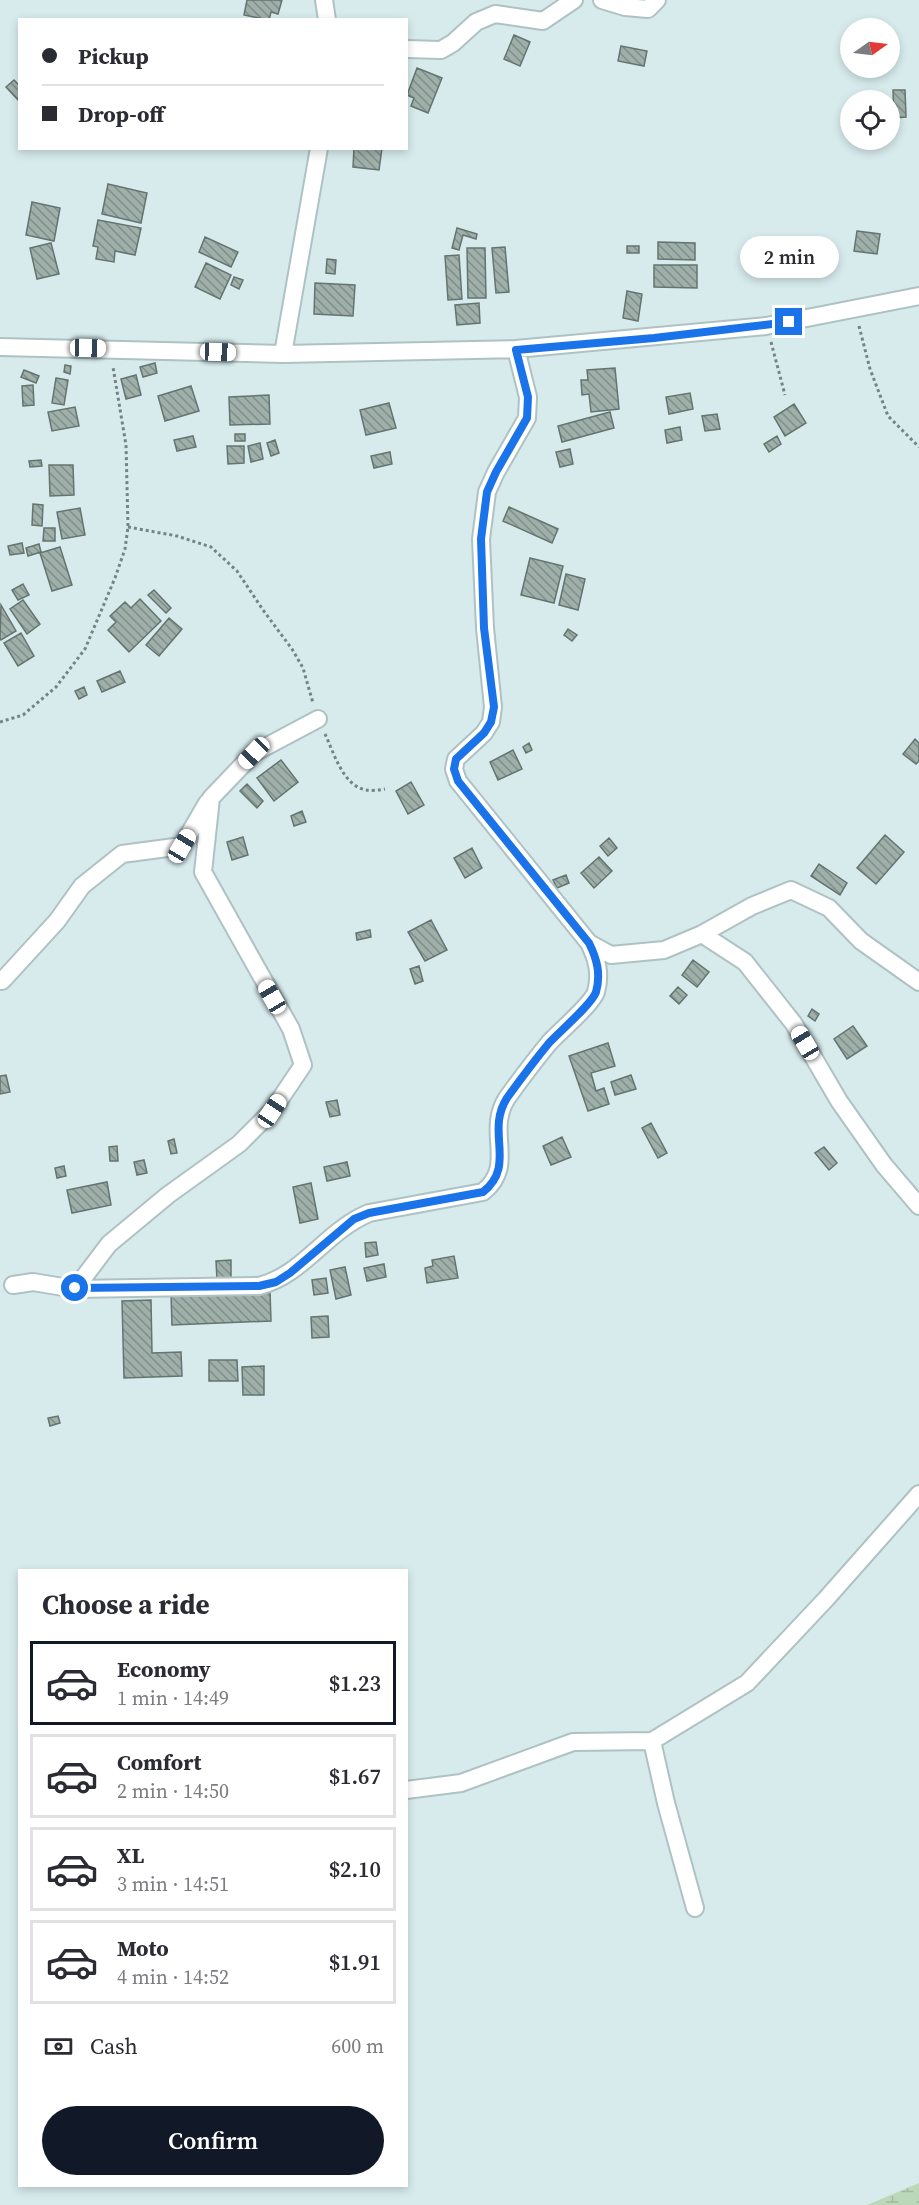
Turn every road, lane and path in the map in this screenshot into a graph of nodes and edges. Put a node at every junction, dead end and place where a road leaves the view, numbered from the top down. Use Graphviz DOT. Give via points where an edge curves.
graph roads {
  1 [pos="324,0"];
  2 [pos="574,0"];
  3 [pos="602,0"];
  4 [pos="657,0"];
  5 [pos="327,18"];
  6 [pos="408,49"];
  7 [pos="319,150"];
  8 [pos="919,296"];
  9 [pos="854,309"];
  10 [pos="766,326"];
  11 [pos="0,347"];
  12 [pos="110,349"];
  13 [pos="516,350"];
  14 [pos="284,354"];
  15 [pos="785,395"];
  16 [pos="919,447"];
  17 [pos="128,527"];
  18 [pos="318,719"];
  19 [pos="0,722"];
  20 [pos="386,789"];
  21 [pos="211,798"];
  22 [pos="702,934"];
  23 [pos="589,943"];
  24 [pos="2,981"];
  25 [pos="919,982"];
  26 [pos="919,1206"];
  27 [pos="13,1285"];
  28 [pos="75,1288"];
  29 [pos="919,1494"];
  30 [pos="652,1740"];
  31 [pos="408,1790"];
  32 [pos="695,1908"];
  1 -- 5 [label="street"];
  2 -- 6 [label="street" via="543,21 495,14 476,22 441,50"];
  3 -- 4 [label="street" via="638,9 648,9"];
  7 -- 14 [label="street"];
  8 -- 9 [label="street"];
  9 -- 10 [label="street"];
  9 -- 16 [label="path" via="888,416"];
  10 -- 13 [label="street"];
  10 -- 15 [label="path"];
  11 -- 12 [label="street"];
  12 -- 14 [label="street"];
  12 -- 17 [label="path" via="126,445"];
  13 -- 14 [label="street"];
  13 -- 23 [label="street" via="528,397 527,418 487,492 481,539 484,628 494,707 484,733 456,759 454,769 458,781"];
  17 -- 18 [label="path" via="212,547 237,571 303,668"];
  17 -- 19 [label="path" via="115,578 85,649 56,687 23,715"];
  18 -- 20 [label="path" via="353,784 366,790"];
  18 -- 21 [label="street" via="254,753"];
  21 -- 24 [label="street" via="182,846 122,854 82,886 57,921"];
  21 -- 28 [label="street" via="203,872 291,1029 303,1065 272,1111 239,1144 110,1244"];
  22 -- 23 [label="street" via="664,950 611,955"];
  22 -- 25 [label="street" via="791,890 829,908 861,940"];
  22 -- 26 [label="street" via="745,962 794,1024 838,1101 877,1156"];
  23 -- 28 [label="street" via="597,958 595,995 548,1044 506,1100 498,1117 500,1171 483,1192 354,1219 276,1282 259,1286"];
  27 -- 28 [label="street" via="33,1282"];
  29 -- 30 [label="street" via="747,1683"];
  30 -- 31 [label="street" via="573,1742 461,1783"];
  30 -- 32 [label="street"];
}
